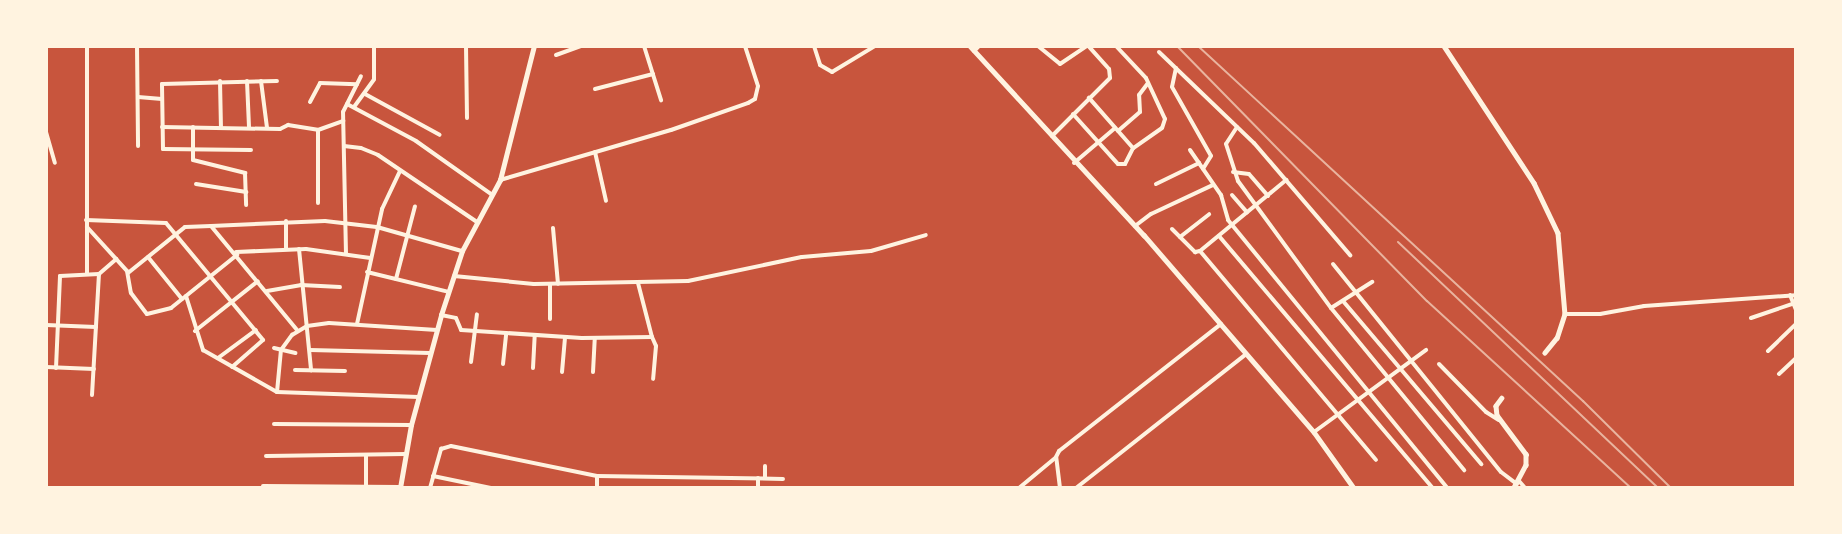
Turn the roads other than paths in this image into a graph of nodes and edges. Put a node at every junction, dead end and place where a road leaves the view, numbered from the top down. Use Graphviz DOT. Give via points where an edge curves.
graph roads {
  1 [pos="87,46"];
  2 [pos="137,46"];
  3 [pos="374,46"];
  4 [pos="466,46"];
  5 [pos="534,46"];
  6 [pos="581,46"];
  7 [pos="644,46"];
  8 [pos="745,46"];
  9 [pos="814,46"];
  10 [pos="875,46"];
  11 [pos="970,46"];
  12 [pos="979,46"];
  13 [pos="1038,46"];
  14 [pos="1087,46"];
  15 [pos="1116,46"];
  16 [pos="1444,46"];
  17 [pos="974,51"];
  18 [pos="1159,52"];
  19 [pos="556,55"];
  20 [pos="1176,68"];
  21 [pos="653,74"];
  22 [pos="361,76"];
  23 [pos="220,81"];
  24 [pos="247,81"];
  25 [pos="261,81"];
  26 [pos="277,81"];
  27 [pos="1148,82"];
  28 [pos="357,84"];
  29 [pos="595,89"];
  30 [pos="365,94"];
  31 [pos="138,97"];
  32 [pos="1089,98"];
  33 [pos="162,99"];
  34 [pos="661,100"];
  35 [pos="310,102"];
  36 [pos="347,104"];
  37 [pos="354,107"];
  38 [pos="1073,114"];
  39 [pos="467,118"];
  40 [pos="343,121"];
  41 [pos="193,127"];
  42 [pos="221,127"];
  43 [pos="1237,127"];
  44 [pos="162,128"];
  45 [pos="249,128"];
  46 [pos="267,128"];
  47 [pos="318,130"];
  48 [pos="1117,130"];
  49 [pos="46,132"];
  50 [pos="440,135"];
  51 [pos="1051,136"];
  52 [pos="1099,142"];
  53 [pos="138,146"];
  54 [pos="344,146"];
  55 [pos="1133,148"];
  56 [pos="192,149"];
  57 [pos="251,150"];
  58 [pos="1190,150"];
  59 [pos="595,153"];
  60 [pos="55,163"];
  61 [pos="1074,163"];
  62 [pos="1199,163"];
  63 [pos="1203,169"];
  64 [pos="400,171"];
  65 [pos="1233,172"];
  66 [pos="500,180"];
  67 [pos="1286,180"];
  68 [pos="196,184"];
  69 [pos="1156,184"];
  70 [pos="1213,184"];
  71 [pos="246,192"];
  72 [pos="491,194"];
  73 [pos="1232,195"];
  74 [pos="1268,196"];
  75 [pos="606,201"];
  76 [pos="318,203"];
  77 [pos="1256,205"];
  78 [pos="246,206"];
  79 [pos="415,206"];
  80 [pos="1247,212"];
  81 [pos="1209,214"];
  82 [pos="286,221"];
  83 [pos="477,222"];
  84 [pos="86,223"];
  85 [pos="346,224"];
  86 [pos="1231,225"];
  87 [pos="211,226"];
  88 [pos="1135,226"];
  89 [pos="377,227"];
  90 [pos="553,228"];
  91 [pos="1172,229"];
  92 [pos="176,234"];
  93 [pos="405,235"];
  94 [pos="926,235"];
  95 [pos="1219,236"];
  96 [pos="1180,237"];
  97 [pos="286,249"];
  98 [pos="299,249"];
  99 [pos="462,251"];
  100 [pos="1200,251"];
  101 [pos="236,254"];
  102 [pos="346,254"];
  103 [pos="1350,255"];
  104 [pos="148,257"];
  105 [pos="370,258"];
  106 [pos="116,259"];
  107 [pos="1333,264"];
  108 [pos="367,272"];
  109 [pos="87,273"];
  110 [pos="128,273"];
  111 [pos="99,274"];
  112 [pos="211,276"];
  113 [pos="454,276"];
  114 [pos="396,279"];
  115 [pos="258,281"];
  116 [pos="1372,282"];
  117 [pos="638,283"];
  118 [pos="550,284"];
  119 [pos="558,284"];
  120 [pos="301,285"];
  121 [pos="340,287"];
  122 [pos="266,291"];
  123 [pos="449,292"];
  124 [pos="1354,294"];
  125 [pos="1790,295"];
  126 [pos="1796,295"];
  127 [pos="184,297"];
  128 [pos="1343,301"];
  129 [pos="232,302"];
  130 [pos="1792,304"];
  131 [pos="1331,308"];
  132 [pos="1796,310"];
  133 [pos="477,314"];
  134 [pos="1565,314"];
  135 [pos="441,315"];
  136 [pos="1751,318"];
  137 [pos="550,319"];
  138 [pos="357,324"];
  139 [pos="1221,324"];
  140 [pos="1796,324"];
  141 [pos="46,325"];
  142 [pos="57,325"];
  143 [pos="307,326"];
  144 [pos="96,327"];
  145 [pos="256,330"];
  146 [pos="437,330"];
  147 [pos="298,331"];
  148 [pos="474,331"];
  149 [pos="195,332"];
  150 [pos="506,333"];
  151 [pos="535,335"];
  152 [pos="565,337"];
  153 [pos="652,337"];
  154 [pos="595,338"];
  155 [pos="274,348"];
  156 [pos="281,350"];
  157 [pos="310,350"];
  158 [pos="1426,350"];
  159 [pos="1768,351"];
  160 [pos="295,353"];
  161 [pos="430,353"];
  162 [pos="1545,353"];
  163 [pos="1246,354"];
  164 [pos="1796,358"];
  165 [pos="218,359"];
  166 [pos="1412,361"];
  167 [pos="471,362"];
  168 [pos="503,364"];
  169 [pos="1439,364"];
  170 [pos="46,367"];
  171 [pos="232,367"];
  172 [pos="56,368"];
  173 [pos="533,368"];
  174 [pos="94,369"];
  175 [pos="1401,369"];
  176 [pos="295,370"];
  177 [pos="311,370"];
  178 [pos="345,371"];
  179 [pos="562,372"];
  180 [pos="593,372"];
  181 [pos="1779,374"];
  182 [pos="1390,378"];
  183 [pos="653,379"];
  184 [pos="277,392"];
  185 [pos="92,394"];
  186 [pos="1368,394"];
  187 [pos="419,397"];
  188 [pos="1502,398"];
  189 [pos="1358,400"];
  190 [pos="1339,412"];
  191 [pos="1499,420"];
  192 [pos="274,424"];
  193 [pos="411,425"];
  194 [pos="1314,432"];
  195 [pos="406,454"];
  196 [pos="366,455"];
  197 [pos="266,456"];
  198 [pos="1056,457"];
  199 [pos="1376,460"];
  200 [pos="1481,464"];
  201 [pos="765,466"];
  202 [pos="1464,470"];
  203 [pos="433,476"];
  204 [pos="597,476"];
  205 [pos="758,478"];
  206 [pos="765,478"];
  207 [pos="783,478"];
  208 [pos="1518,482"];
  209 [pos="263,486"];
  210 [pos="317,487"];
  211 [pos="366,487"];
  212 [pos="400,487"];
  213 [pos="430,488"];
  214 [pos="491,488"];
  215 [pos="597,488"];
  216 [pos="758,488"];
  217 [pos="1019,488"];
  218 [pos="1060,488"];
  219 [pos="1076,488"];
  220 [pos="1354,488"];
  221 [pos="1433,488"];
  222 [pos="1447,488"];
  223 [pos="1525,488"];
  1 -- 84 [label="street"];
  2 -- 31 [label="street"];
  3 -- 30 [label="street" via="374,79"];
  4 -- 39 [label="street"];
  5 -- 66 [label="main road"];
  6 -- 19 [label="street"];
  7 -- 21 [label="street"];
  8 -- 59 [label="street" via="758,86 755,99"];
  9 -- 10 [label="street" via="820,65 832,72"];
  11 -- 17 [label="main road"];
  12 -- 17 [label="street"];
  13 -- 14 [label="street" via="1060,64"];
  14 -- 32 [label="street" via="1110,74"];
  15 -- 27 [label="street"];
  16 -- 134 [label="main road" via="1553,220 1562,252"];
  17 -- 51 [label="main road"];
  18 -- 20 [label="street"];
  20 -- 43 [label="street"];
  20 -- 63 [label="street" via="1172,87 1211,156"];
  21 -- 29 [label="street"];
  21 -- 34 [label="street"];
  22 -- 28 [label="street"];
  23 -- 24 [label="street"];
  23 -- 33 [label="street" via="165,82"];
  23 -- 42 [label="street"];
  24 -- 25 [label="street"];
  24 -- 45 [label="street"];
  25 -- 26 [label="street"];
  25 -- 46 [label="street"];
  27 -- 48 [label="street" via="1138,95 1140,112"];
  27 -- 55 [label="street" via="1165,123"];
  28 -- 35 [label="street" via="320,83"];
  28 -- 36 [label="street"];
  30 -- 37 [label="street"];
  30 -- 50 [label="street"];
  31 -- 33 [label="street"];
  31 -- 53 [label="street"];
  32 -- 38 [label="street"];
  32 -- 48 [label="street"];
  33 -- 44 [label="street"];
  36 -- 37 [label="street"];
  36 -- 40 [label="street"];
  37 -- 72 [label="street" via="416,141"];
  38 -- 51 [label="street"];
  38 -- 52 [label="street"];
  40 -- 47 [label="street"];
  40 -- 54 [label="street"];
  41 -- 42 [label="street"];
  41 -- 44 [label="street"];
  41 -- 56 [label="street"];
  42 -- 45 [label="street"];
  43 -- 65 [label="street" via="1226,144"];
  43 -- 67 [label="street"];
  44 -- 56 [label="street" via="163,149"];
  45 -- 46 [label="street"];
  46 -- 47 [label="street" via="288,125"];
  47 -- 76 [label="street"];
  48 -- 52 [label="street"];
  48 -- 55 [label="street"];
  49 -- 60 [label="street"];
  51 -- 61 [label="main road"];
  52 -- 55 [label="street" via="1121,165"];
  52 -- 61 [label="street"];
  54 -- 64 [label="street" via="368,150"];
  54 -- 85 [label="street"];
  56 -- 57 [label="street"];
  56 -- 71 [label="street" via="195,162 243,172"];
  58 -- 62 [label="street"];
  59 -- 66 [label="street"];
  59 -- 75 [label="street"];
  61 -- 88 [label="main road"];
  62 -- 63 [label="street"];
  62 -- 69 [label="street"];
  63 -- 70 [label="street"];
  64 -- 83 [label="street"];
  64 -- 89 [label="street"];
  65 -- 74 [label="street" via="1249,174"];
  65 -- 77 [label="street"];
  66 -- 72 [label="main road"];
  67 -- 74 [label="street"];
  67 -- 103 [label="street"];
  68 -- 71 [label="street"];
  70 -- 86 [label="street"];
  70 -- 88 [label="street"];
  71 -- 78 [label="street"];
  72 -- 83 [label="main road"];
  73 -- 80 [label="street"];
  74 -- 77 [label="street"];
  77 -- 80 [label="street"];
  77 -- 131 [label="street"];
  79 -- 93 [label="street"];
  80 -- 86 [label="street"];
  81 -- 96 [label="street"];
  82 -- 85 [label="street"];
  82 -- 87 [label="street"];
  82 -- 97 [label="street"];
  83 -- 99 [label="main road"];
  84 -- 92 [label="street" via="161,221"];
  84 -- 106 [label="street"];
  84 -- 109 [label="street"];
  85 -- 89 [label="street"];
  85 -- 102 [label="street"];
  86 -- 95 [label="street"];
  86 -- 186 [label="street"];
  87 -- 92 [label="street" via="193,223"];
  87 -- 101 [label="street"];
  88 -- 139 [label="main road"];
  89 -- 93 [label="street"];
  89 -- 105 [label="street"];
  90 -- 119 [label="street"];
  91 -- 96 [label="street"];
  92 -- 104 [label="street"];
  92 -- 112 [label="street"];
  93 -- 99 [label="street"];
  93 -- 114 [label="street"];
  94 -- 117 [label="street" via="871,250 802,257 687,281"];
  95 -- 100 [label="street"];
  95 -- 189 [label="street"];
  96 -- 100 [label="street" via="1195,252"];
  97 -- 98 [label="street"];
  97 -- 101 [label="street"];
  98 -- 102 [label="street"];
  98 -- 120 [label="street"];
  99 -- 113 [label="main road"];
  100 -- 190 [label="street"];
  101 -- 112 [label="street"];
  101 -- 115 [label="street"];
  102 -- 105 [label="street"];
  104 -- 110 [label="street"];
  104 -- 127 [label="street"];
  105 -- 108 [label="street"];
  106 -- 110 [label="street"];
  106 -- 111 [label="street"];
  107 -- 124 [label="street"];
  108 -- 114 [label="street"];
  108 -- 138 [label="street"];
  109 -- 111 [label="street"];
  109 -- 142 [label="street" via="60,276"];
  110 -- 127 [label="street" via="131,293 142,312 167,309"];
  111 -- 144 [label="street"];
  112 -- 127 [label="street"];
  112 -- 129 [label="street"];
  113 -- 118 [label="street" via="497,283"];
  113 -- 123 [label="main road"];
  114 -- 123 [label="street"];
  115 -- 122 [label="street"];
  115 -- 129 [label="street"];
  116 -- 124 [label="street"];
  117 -- 119 [label="street"];
  117 -- 153 [label="street"];
  118 -- 119 [label="street"];
  118 -- 137 [label="street"];
  120 -- 121 [label="street"];
  120 -- 122 [label="street"];
  120 -- 143 [label="street"];
  122 -- 147 [label="street"];
  123 -- 135 [label="main road"];
  124 -- 128 [label="street"];
  124 -- 166 [label="street"];
  125 -- 126 [label="street"];
  125 -- 130 [label="street"];
  125 -- 134 [label="street" via="1648,306 1608,314"];
  127 -- 149 [label="street"];
  128 -- 131 [label="street"];
  128 -- 175 [label="street"];
  129 -- 145 [label="street"];
  129 -- 149 [label="street"];
  130 -- 132 [label="street"];
  130 -- 136 [label="street"];
  131 -- 182 [label="street"];
  133 -- 148 [label="street"];
  134 -- 162 [label="main road" via="1557,338"];
  135 -- 146 [label="main road"];
  135 -- 148 [label="street" via="456,318 461,330"];
  138 -- 143 [label="street"];
  138 -- 146 [label="street"];
  139 -- 163 [label="main road"];
  139 -- 198 [label="street" via="1064,445"];
  140 -- 159 [label="street"];
  141 -- 142 [label="street"];
  142 -- 144 [label="street"];
  142 -- 172 [label="street"];
  143 -- 147 [label="street"];
  143 -- 157 [label="street"];
  144 -- 174 [label="street"];
  145 -- 165 [label="street"];
  145 -- 171 [label="street" via="262,344"];
  146 -- 161 [label="main road"];
  147 -- 156 [label="street"];
  148 -- 150 [label="street"];
  148 -- 167 [label="street"];
  149 -- 165 [label="street" via="201,347"];
  150 -- 151 [label="street"];
  150 -- 168 [label="street"];
  151 -- 152 [label="street"];
  151 -- 173 [label="street"];
  152 -- 154 [label="street"];
  152 -- 179 [label="street"];
  153 -- 154 [label="street"];
  153 -- 183 [label="street" via="656,346"];
  154 -- 180 [label="street"];
  155 -- 156 [label="street"];
  156 -- 160 [label="street"];
  156 -- 184 [label="street"];
  157 -- 161 [label="street"];
  157 -- 177 [label="street"];
  158 -- 166 [label="street"];
  161 -- 187 [label="main road"];
  163 -- 194 [label="main road"];
  163 -- 219 [label="street"];
  164 -- 181 [label="street"];
  165 -- 171 [label="street"];
  166 -- 175 [label="street"];
  166 -- 208 [label="street" via="1500,472"];
  169 -- 191 [label="street" via="1486,412"];
  170 -- 172 [label="street"];
  171 -- 184 [label="street"];
  172 -- 174 [label="street"];
  174 -- 185 [label="street"];
  175 -- 182 [label="street"];
  175 -- 200 [label="street"];
  176 -- 177 [label="street"];
  177 -- 178 [label="street"];
  182 -- 186 [label="street"];
  182 -- 202 [label="street"];
  184 -- 187 [label="street"];
  186 -- 189 [label="street"];
  186 -- 222 [label="street"];
  187 -- 193 [label="main road"];
  188 -- 191 [label="main road" via="1495,410"];
  189 -- 190 [label="street"];
  189 -- 221 [label="street"];
  190 -- 194 [label="street"];
  190 -- 199 [label="street"];
  191 -- 208 [label="main road" via="1524,447 1526,465"];
  192 -- 193 [label="street"];
  193 -- 195 [label="main road"];
  194 -- 220 [label="main road"];
  195 -- 196 [label="street"];
  195 -- 212 [label="main road"];
  196 -- 197 [label="street"];
  196 -- 211 [label="street"];
  198 -- 217 [label="street"];
  198 -- 218 [label="street"];
  201 -- 206 [label="street"];
  203 -- 204 [label="street" via="441,449 451,446"];
  203 -- 213 [label="street"];
  203 -- 214 [label="street"];
  204 -- 205 [label="street"];
  204 -- 215 [label="street"];
  205 -- 206 [label="street"];
  205 -- 216 [label="street"];
  206 -- 207 [label="street"];
  208 -- 223 [label="street"];
  209 -- 210 [label="street"];
  210 -- 211 [label="street"];
  211 -- 212 [label="street"];
}
